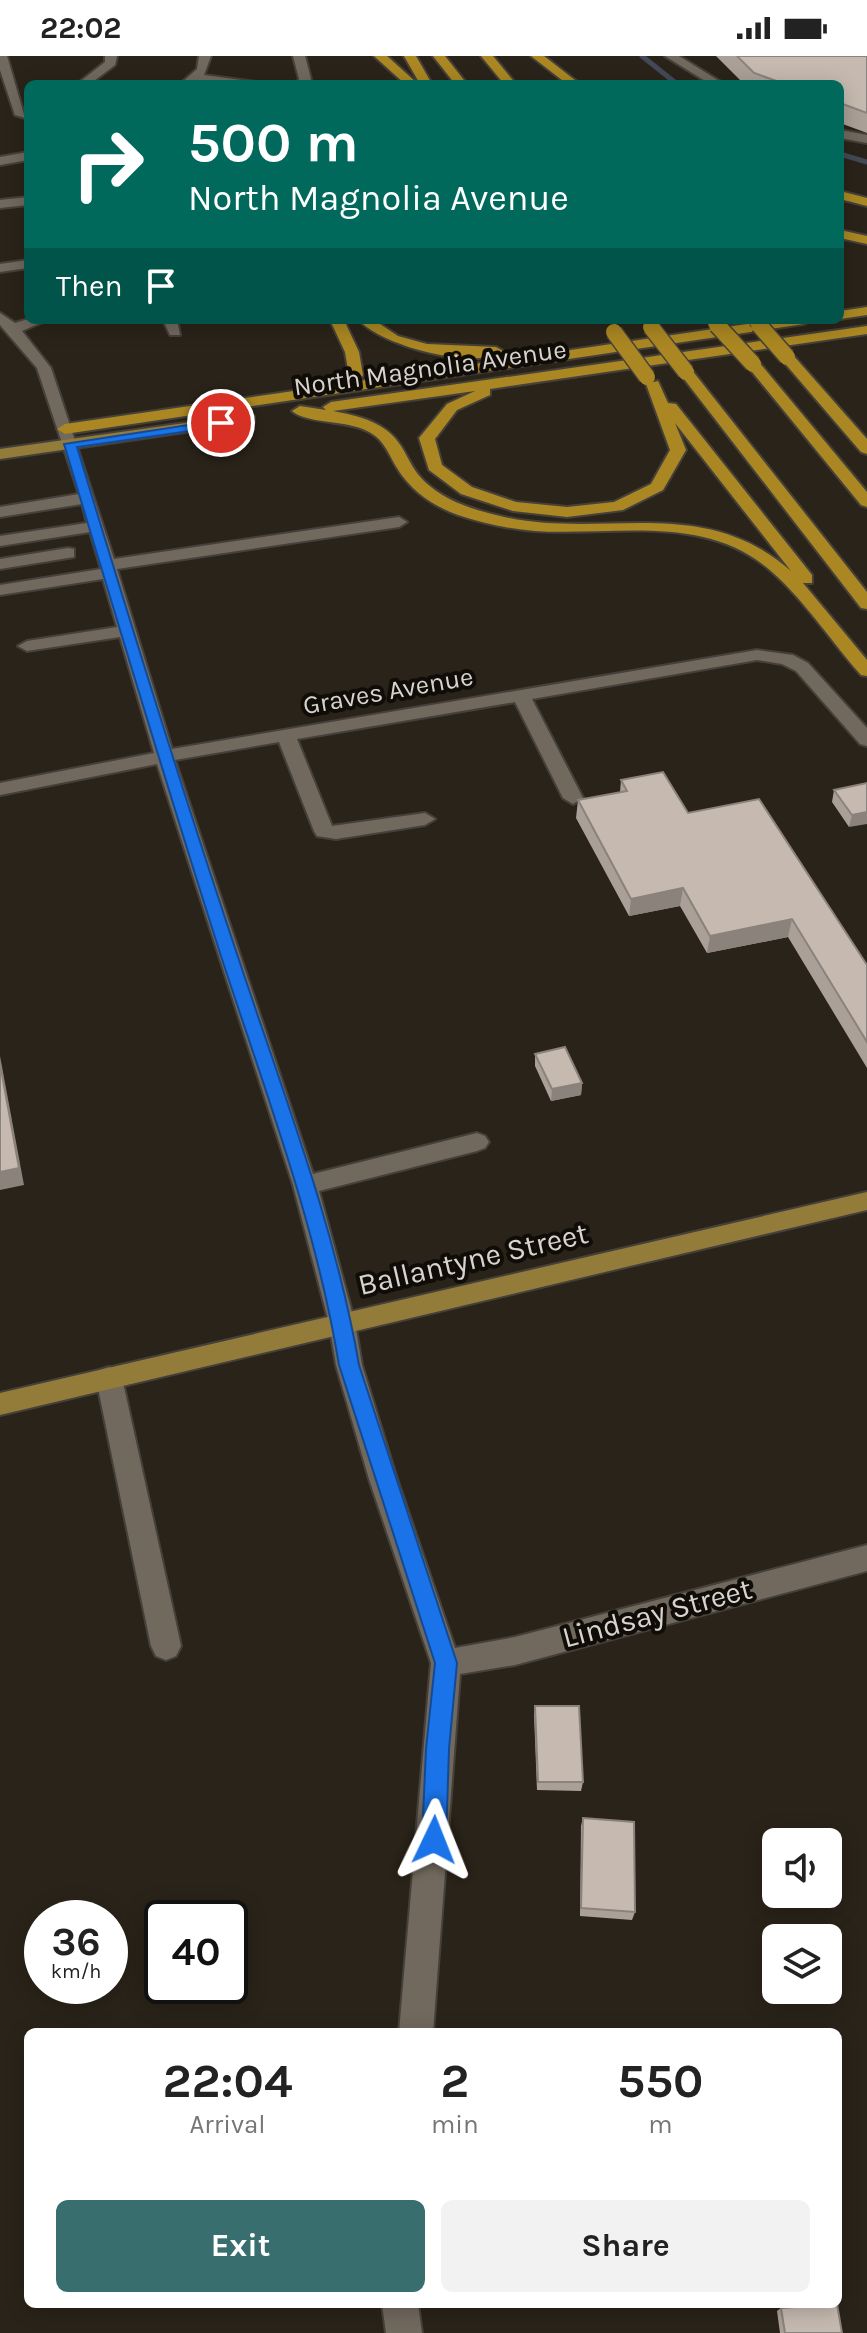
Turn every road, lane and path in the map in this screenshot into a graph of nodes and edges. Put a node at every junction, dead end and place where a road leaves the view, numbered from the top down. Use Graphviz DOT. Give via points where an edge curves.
graph roads {
  1 [pos="1,56"];
  2 [pos="111,56"];
  3 [pos="205,56"];
  4 [pos="299,56"];
  5 [pos="380,56"];
  6 [pos="410,56"];
  7 [pos="439,56"];
  8 [pos="487,56"];
  9 [pos="526,56"];
  10 [pos="537,56"];
  11 [pos="696,57"];
  12 [pos="673,58"];
  13 [pos="536,74"];
  14 [pos="88,80"];
  15 [pos="192,80"];
  16 [pos="304,80"];
  17 [pos="407,80"];
  18 [pos="424,80"];
  19 [pos="458,80"];
  20 [pos="507,80"];
  21 [pos="569,80"];
  22 [pos="711,80"];
  23 [pos="24,112"];
  24 [pos="24,114"];
  25 [pos="7,119"];
  26 [pos="844,135"];
  27 [pos="866,140"];
  28 [pos="24,157"];
  29 [pos="0,161"];
  30 [pos="844,195"];
  31 [pos="867,200"];
  32 [pos="24,201"];
  33 [pos="0,204"];
  34 [pos="844,235"];
  35 [pos="867,240"];
  36 [pos="24,265"];
  37 [pos="0,268"];
  38 [pos="867,311"];
  39 [pos="844,314"];
  40 [pos="339,324"];
  41 [pos="372,324"];
  42 [pos="648,324"];
  43 [pos="717,324"];
  44 [pos="758,324"];
  45 [pos="775,324"];
  46 [pos="8,326"];
  47 [pos="609,326"];
  48 [pos="867,330"];
  49 [pos="827,335"];
  50 [pos="867,339"];
  51 [pos="0,344"];
  52 [pos="607,347"];
  53 [pos="514,379"];
  54 [pos="650,380"];
  55 [pos="808,380"];
  56 [pos="346,388"];
  57 [pos="300,411"];
  58 [pos="249,419"];
  59 [pos="867,431"];
  60 [pos="67,437"];
  61 [pos="0,439"];
  62 [pos="867,449"];
  63 [pos="0,454"];
  64 [pos="87,498"];
  65 [pos="867,502"];
  66 [pos="0,512"];
  67 [pos="399,522"];
  68 [pos="98,526"];
  69 [pos="0,541"];
  70 [pos="68,553"];
  71 [pos="22,560"];
  72 [pos="0,564"];
  73 [pos="108,569"];
  74 [pos="29,585"];
  75 [pos="0,590"];
  76 [pos="867,604"];
  77 [pos="127,631"];
  78 [pos="27,646"];
  79 [pos="867,656"];
  80 [pos="867,671"];
  81 [pos="520,694"];
  82 [pos="286,736"];
  83 [pos="867,740"];
  84 [pos="164,755"];
  85 [pos="0,789"];
  86 [pos="573,798"];
  87 [pos="425,819"];
  88 [pos="477,1142"];
  89 [pos="305,1185"];
  90 [pos="867,1201"];
  91 [pos="342,1323"];
  92 [pos="109,1378"];
  93 [pos="0,1404"];
  94 [pos="867,1558"];
  95 [pos="166,1646"];
  96 [pos="446,1663"];
  97 [pos="416,2028"];
  98 [pos="401,2308"];
  99 [pos="404,2333"];
  1 -- 23 [label="street"];
  2 -- 14 [label="street" via="111,63"];
  3 -- 15 [label="street"];
  4 -- 16 [label="street"];
  5 -- 17 [label="highway"];
  6 -- 18 [label="highway"];
  7 -- 19 [label="highway"];
  8 -- 20 [label="highway"];
  9 -- 13 [label="highway"];
  10 -- 21 [label="highway"];
  11 -- 12 [label="street"];
  12 -- 22 [label="street"];
  24 -- 25 [label="street"];
  26 -- 27 [label="street"];
  28 -- 29 [label="street"];
  30 -- 31 [label="highway"];
  32 -- 33 [label="street"];
  34 -- 35 [label="highway"];
  36 -- 37 [label="street"];
  38 -- 39 [label="highway"];
  40 -- 56 [label="highway" via="356,375"];
  41 -- 52 [label="highway" via="387,335 435,349"];
  42 -- 76 [label="highway, bridge"];
  43 -- 65 [label="highway, bridge"];
  44 -- 55 [label="highway, bridge"];
  45 -- 52 [label="highway, North Magnolia Avenue"];
  46 -- 51 [label="street"];
  46 -- 60 [label="street" via="44,368"];
  47 -- 54 [label="highway, bridge"];
  48 -- 49 [label="highway, North Magnolia Avenue"];
  49 -- 50 [label="highway"];
  49 -- 53 [label="highway, North Magnolia Avenue"];
  52 -- 56 [label="highway, North Magnolia Avenue"];
  53 -- 54 [label="highway" via="440,417 429,432 429,454 445,477 474,496 554,512 617,505 648,493 670,474 678,450"];
  53 -- 57 [label="highway, North Magnolia Avenue"];
  54 -- 79 [label="highway"];
  55 -- 59 [label="highway"];
  55 -- 62 [label="highway"];
  56 -- 60 [label="highway, North Magnolia Avenue"];
  57 -- 58 [label="highway, North Magnolia Avenue"];
  57 -- 80 [label="highway" via="350,419 378,430 407,473 430,495 481,517 545,528 674,527 755,551 777,567"];
  58 -- 60 [label="main road, North Magnolia Avenue"];
  60 -- 61 [label="main road, North Magnolia Avenue"];
  60 -- 63 [label="main road, North Magnolia Avenue"];
  60 -- 64 [label="street"];
  64 -- 66 [label="street"];
  64 -- 68 [label="street"];
  67 -- 73 [label="street"];
  68 -- 69 [label="street"];
  68 -- 73 [label="street"];
  70 -- 71 [label="street"];
  71 -- 72 [label="street"];
  71 -- 74 [label="street"];
  73 -- 74 [label="street"];
  73 -- 77 [label="street"];
  74 -- 75 [label="street"];
  77 -- 78 [label="street"];
  77 -- 84 [label="street"];
  81 -- 82 [label="street, Graves Avenue"];
  81 -- 83 [label="street, Graves Avenue" via="757,655 802,667"];
  81 -- 86 [label="street"];
  82 -- 84 [label="street, Graves Avenue"];
  82 -- 87 [label="street" via="324,831"];
  84 -- 85 [label="street, Graves Avenue"];
  84 -- 89 [label="street"];
  88 -- 89 [label="street"];
  89 -- 91 [label="street"];
  90 -- 91 [label="main road, Ballantyne Street"];
  91 -- 92 [label="main road, Ballantyne Street"];
  91 -- 96 [label="street" via="379,1464"];
  92 -- 93 [label="main road, Ballantyne Street"];
  92 -- 95 [label="street"];
  94 -- 96 [label="street, Lindsay Street" via="515,1651"];
  96 -- 97 [label="street"];
  98 -- 99 [label="street"];
}
